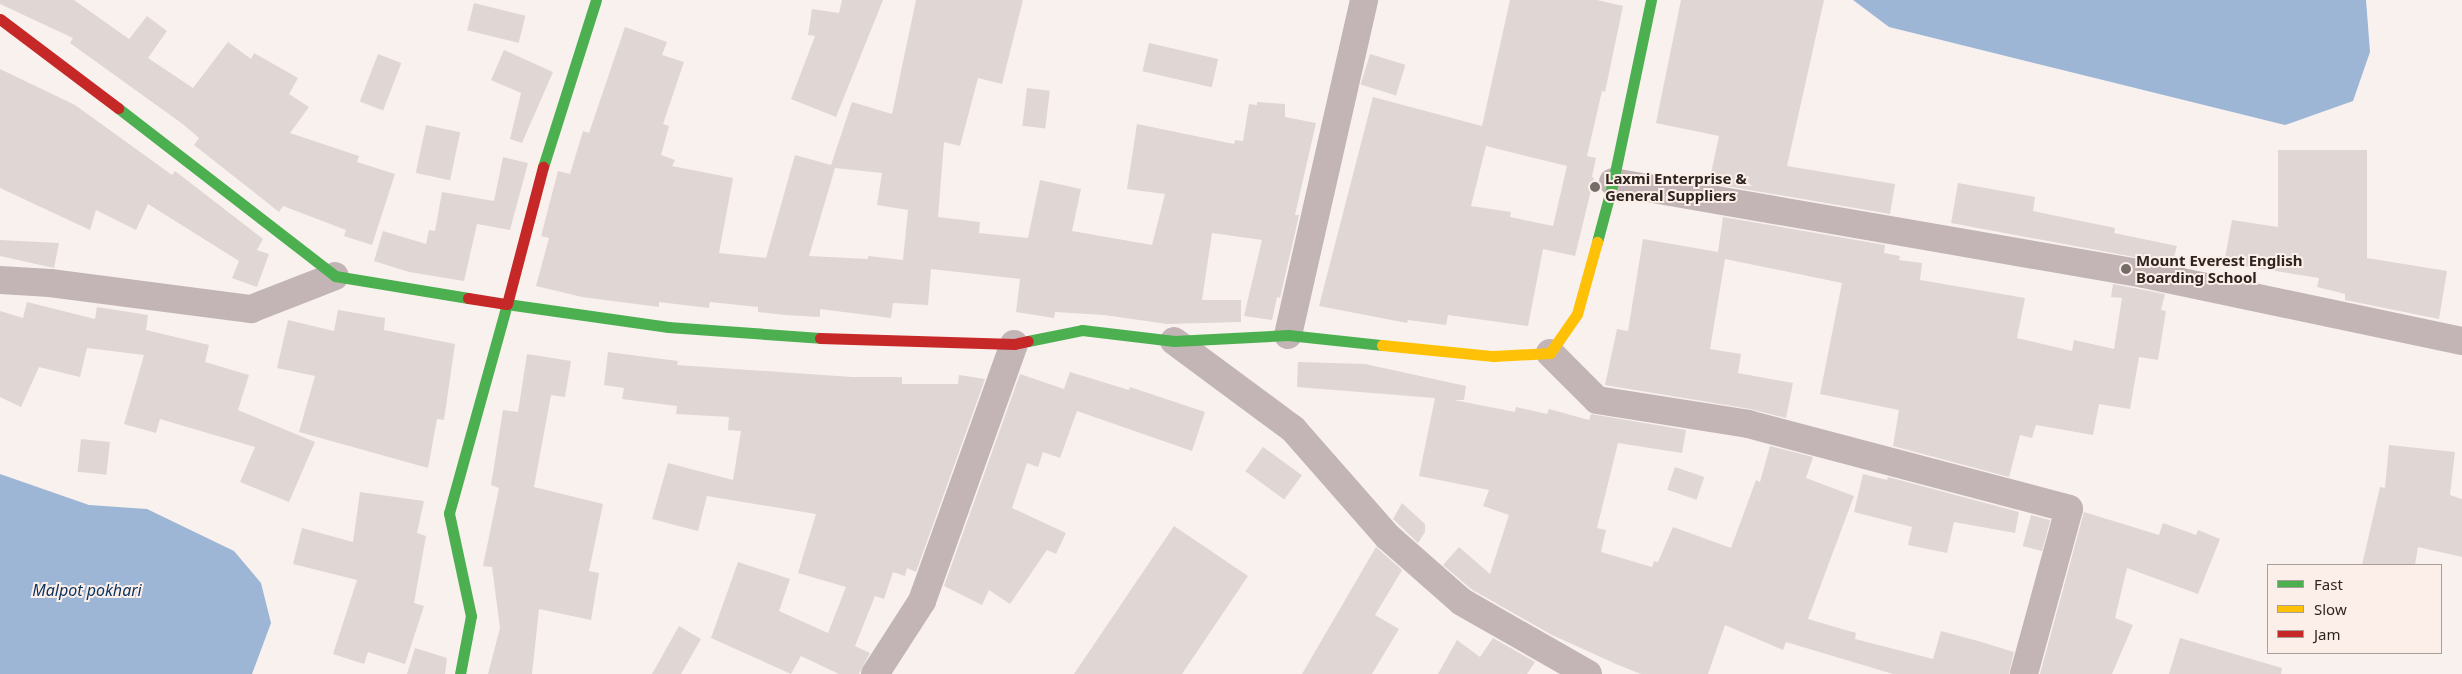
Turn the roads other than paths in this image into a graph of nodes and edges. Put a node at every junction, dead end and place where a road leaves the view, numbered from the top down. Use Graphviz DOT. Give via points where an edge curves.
graph roads {
  1 [pos="596,0"];
  2 [pos="1364,0"];
  3 [pos="1651,0"];
  4 [pos="0,19"];
  5 [pos="1613,182"];
  6 [pos="335,276"];
  7 [pos="0,280"];
  8 [pos="507,304"];
  9 [pos="1288,335"];
  10 [pos="1174,341"];
  11 [pos="2462,341"];
  12 [pos="1014,344"];
  13 [pos="1550,353"];
  14 [pos="1574,671"];
  15 [pos="460,674"];
  16 [pos="875,674"];
  17 [pos="2024,674"];
  1 -- 8 [label="main road" via="546,154"];
  2 -- 9 [label="street"];
  3 -- 5 [label="main road"];
  4 -- 6 [label="main road" via="191,162"];
  5 -- 11 [label="street" via="2144,274"];
  5 -- 13 [label="main road" via="1576,314"];
  6 -- 7 [label="street" via="251,309 50,283"];
  6 -- 8 [label="main road"];
  8 -- 12 [label="main road" via="668,327 870,341"];
  8 -- 15 [label="main road" via="449,513 470,616"];
  9 -- 10 [label="main road"];
  9 -- 13 [label="main road" via="1493,356"];
  10 -- 12 [label="main road" via="1082,330"];
  10 -- 14 [label="street" via="1293,429 1388,536 1462,602"];
  12 -- 16 [label="street" via="922,601"];
  13 -- 17 [label="street" via="1597,400 1748,424 2069,509"];
}
